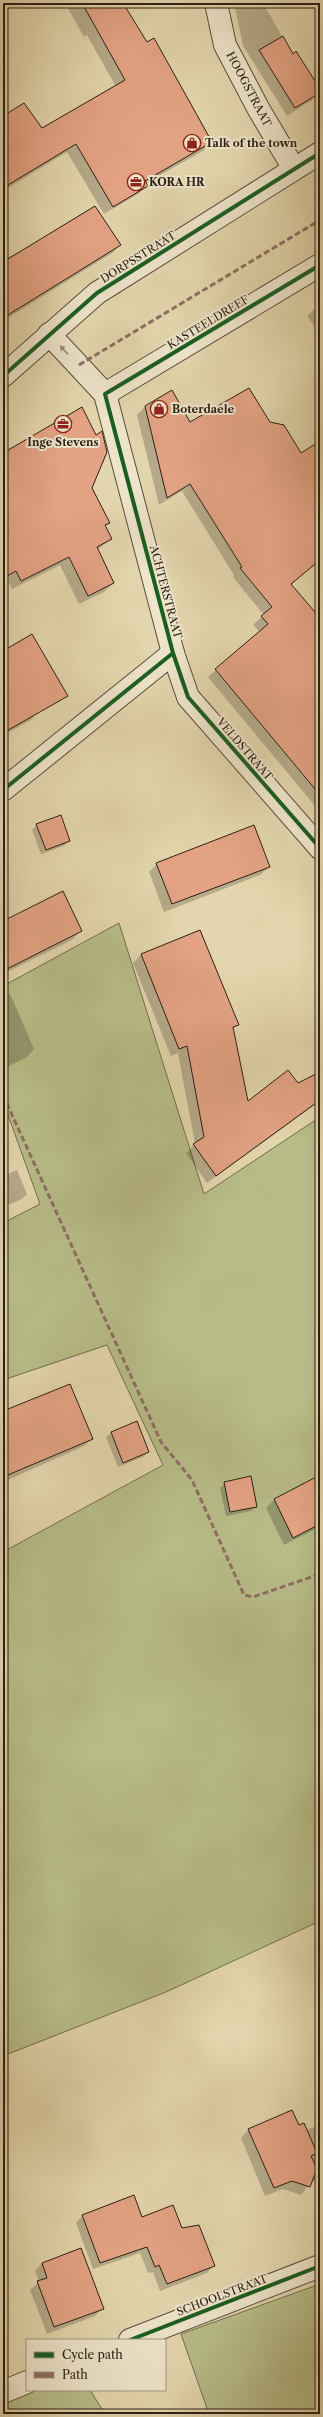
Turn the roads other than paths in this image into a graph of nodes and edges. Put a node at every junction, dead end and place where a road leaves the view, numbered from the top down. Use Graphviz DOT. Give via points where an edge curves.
graph roads {
  1 [pos="216,3"];
  2 [pos="320,154"];
  3 [pos="294,169"];
  4 [pos="320,265"];
  5 [pos="49,334"];
  6 [pos="3,376"];
  7 [pos="105,394"];
  8 [pos="173,653"];
  9 [pos="3,790"];
  10 [pos="320,848"];
  11 [pos="320,2266"];
  12 [pos="133,2339"];
  13 [pos="26,2382"];
  14 [pos="3,2392"];
  1 -- 3 [label="street, HOOGSTRAAT" via="226,45 258,108"];
  2 -- 3 [label="street"];
  3 -- 5 [label="street, DORPSSTRAAT" via="97,293"];
  4 -- 7 [label="street, KASTEELDREEF"];
  5 -- 6 [label="street, DORPSSTRAAT"];
  7 -- 5 [label="street, ACHTERSTRAAT, one-way"];
  7 -- 8 [label="street, ACHTERSTRAAT"];
  8 -- 9 [label="street, ACHTERSTRAAT"];
  8 -- 10 [label="street, VELDSTRAAT" via="188,697"];
  11 -- 12 [label="street, SCHOOLSTRAAT"];
  13 -- 14 [label="street"];
}
